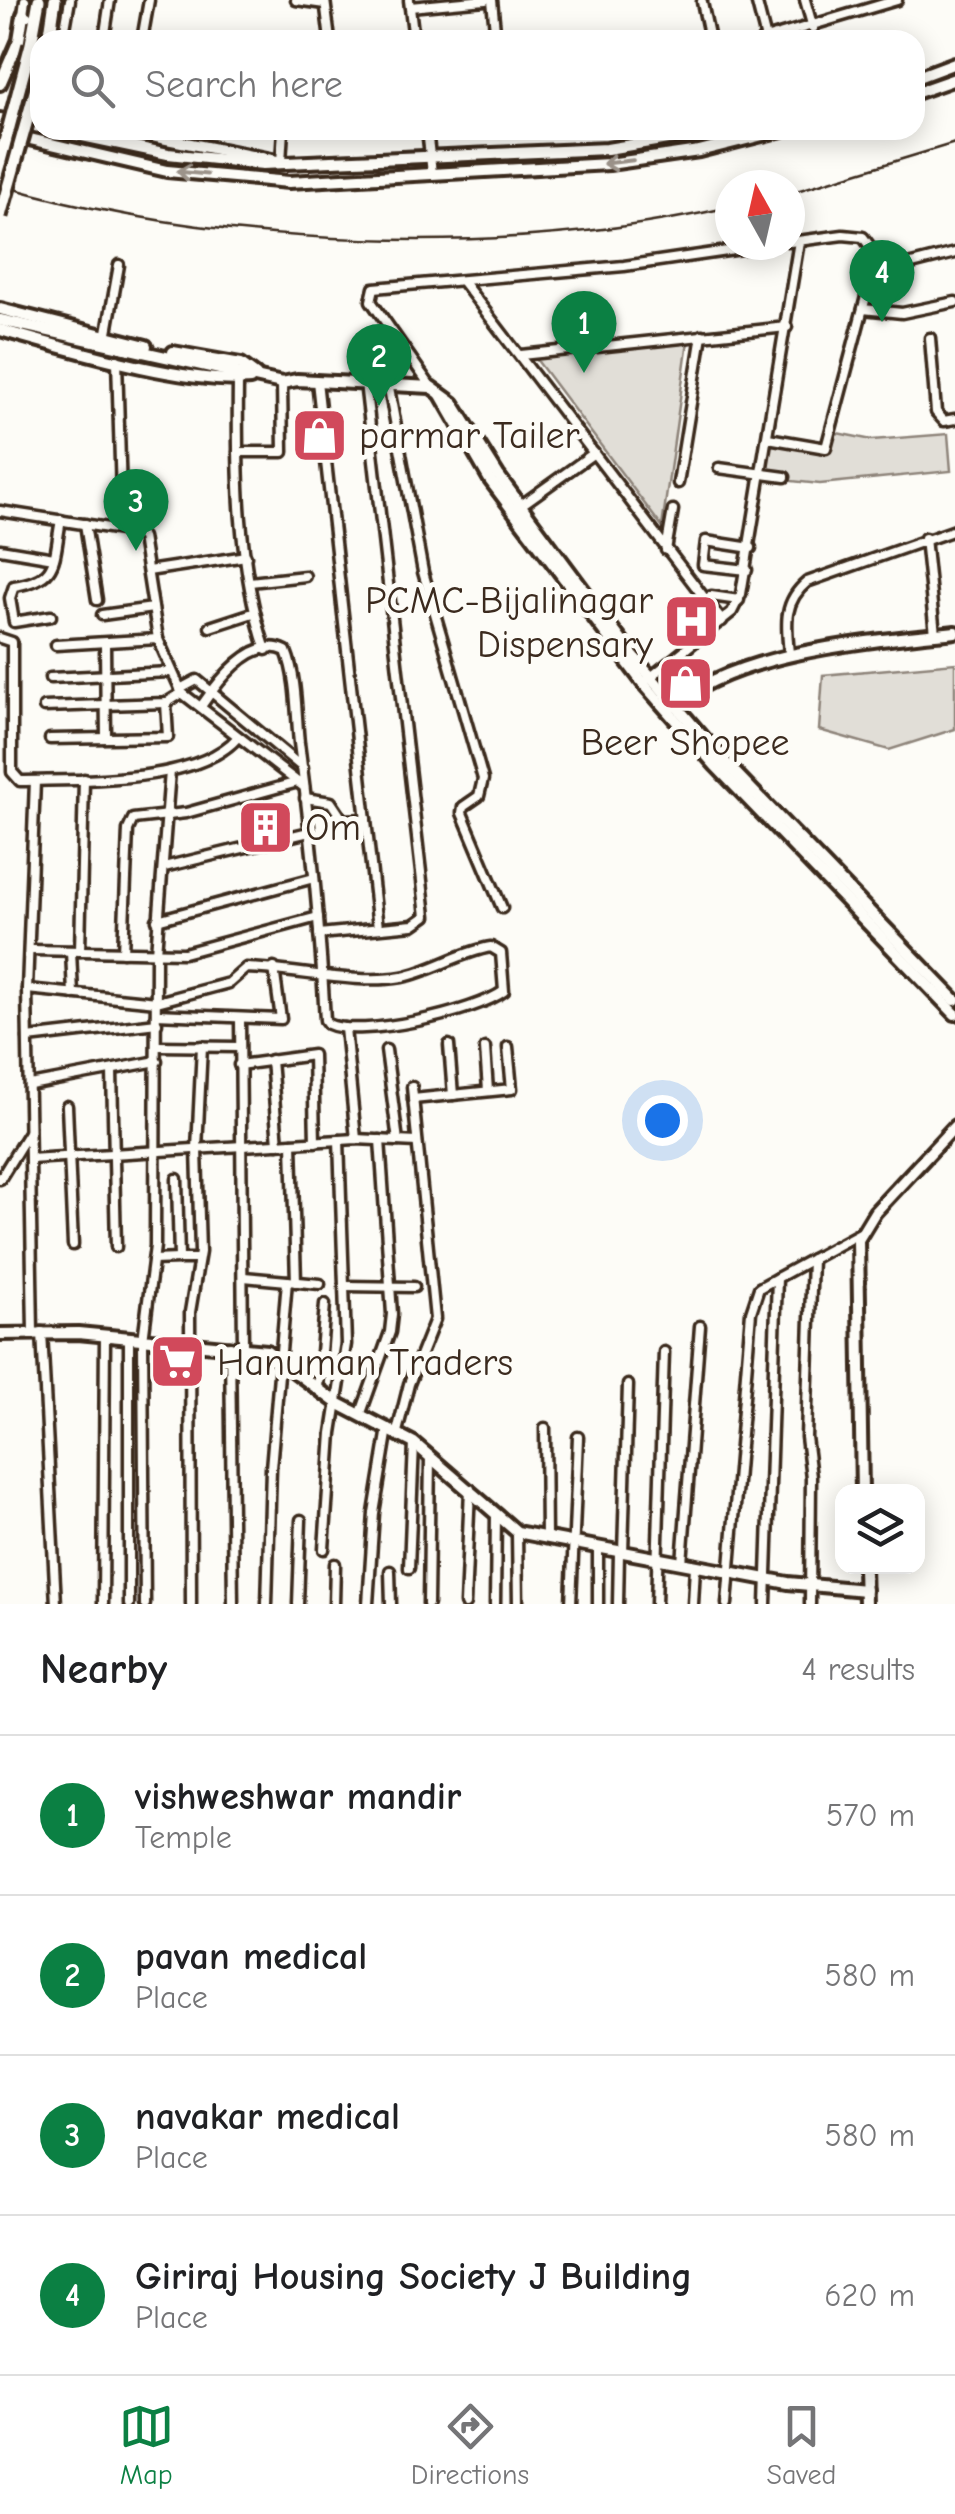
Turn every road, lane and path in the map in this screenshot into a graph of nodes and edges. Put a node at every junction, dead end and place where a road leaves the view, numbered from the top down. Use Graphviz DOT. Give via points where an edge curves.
graph roads {
  1 [pos="25,0"];
  2 [pos="39,0"];
  3 [pos="55,0"];
  4 [pos="70,0"];
  5 [pos="110,0"];
  6 [pos="149,0"];
  7 [pos="296,0"];
  8 [pos="489,0"];
  9 [pos="756,0"];
  10 [pos="805,0"];
  11 [pos="856,0"];
  12 [pos="898,0"];
  13 [pos="325,2"];
  14 [pos="702,2"];
  15 [pos="410,4"];
  16 [pos="859,14"];
  17 [pos="30,17"];
  18 [pos="813,28"];
  19 [pos="30,30"];
  20 [pos="54,30"];
  21 [pos="58,30"];
  22 [pos="106,30"];
  23 [pos="144,30"];
  24 [pos="329,30"];
  25 [pos="413,30"];
  26 [pos="494,30"];
  27 [pos="708,30"];
  28 [pos="762,30"];
  29 [pos="805,30"];
  30 [pos="30,48"];
  31 [pos="955,63"];
  32 [pos="925,74"];
  33 [pos="955,78"];
  34 [pos="0,84"];
  35 [pos="925,89"];
  36 [pos="30,110"];
  37 [pos="0,118"];
  38 [pos="30,125"];
  39 [pos="0,132"];
  40 [pos="30,139"];
  41 [pos="34,140"];
  42 [pos="102,140"];
  43 [pos="181,140"];
  44 [pos="283,140"];
  45 [pos="428,140"];
  46 [pos="659,140"];
  47 [pos="697,140"];
  48 [pos="742,140"];
  49 [pos="699,151"];
  50 [pos="431,158"];
  51 [pos="0,161"];
  52 [pos="284,163"];
  53 [pos="263,164"];
  54 [pos="432,173"];
  55 [pos="264,182"];
  56 [pos="0,216"];
  57 [pos="805,240"];
  58 [pos="715,253"];
  59 [pos="955,253"];
  60 [pos="792,260"];
  61 [pos="119,264"];
  62 [pos="872,274"];
  63 [pos="463,282"];
  64 [pos="955,302"];
  65 [pos="0,309"];
  66 [pos="863,309"];
  67 [pos="0,320"];
  68 [pos="787,326"];
  69 [pos="0,330"];
  70 [pos="702,335"];
  71 [pos="106,338"];
  72 [pos="930,338"];
  73 [pos="521,355"];
  74 [pos="117,360"];
  75 [pos="262,378"];
  76 [pos="238,380"];
  77 [pos="317,380"];
  78 [pos="365,382"];
  79 [pos="388,383"];
  80 [pos="282,384"];
  81 [pos="431,386"];
  82 [pos="441,396"];
  83 [pos="955,420"];
  84 [pos="768,438"];
  85 [pos="238,452"];
  86 [pos="594,453"];
  87 [pos="719,468"];
  88 [pos="763,475"];
  89 [pos="784,477"];
  90 [pos="678,482"];
  91 [pos="520,506"];
  92 [pos="0,510"];
  93 [pos="673,510"];
  94 [pos="61,520"];
  95 [pos="84,524"];
  96 [pos="122,530"];
  97 [pos="955,530"];
  98 [pos="925,538"];
  99 [pos="750,548"];
  100 [pos="0,549"];
  101 [pos="666,550"];
  102 [pos="246,556"];
  103 [pos="54,558"];
  104 [pos="747,570"];
  105 [pos="148,571"];
  106 [pos="305,576"];
  107 [pos="0,582"];
  108 [pos="250,582"];
  109 [pos="14,586"];
  110 [pos="711,596"];
  111 [pos="97,600"];
  112 [pos="739,600"];
  113 [pos="154,608"];
  114 [pos="253,612"];
  115 [pos="102,615"];
  116 [pos="51,616"];
  117 [pos="722,621"];
  118 [pos="210,628"];
  119 [pos="955,632"];
  120 [pos="936,634"];
  121 [pos="0,638"];
  122 [pos="158,640"];
  123 [pos="56,644"];
  124 [pos="105,645"];
  125 [pos="266,650"];
  126 [pos="789,653"];
  127 [pos="678,656"];
  128 [pos="170,672"];
  129 [pos="106,676"];
  130 [pos="50,678"];
  131 [pos="648,680"];
  132 [pos="702,688"];
  133 [pos="181,691"];
  134 [pos="210,693"];
  135 [pos="166,703"];
  136 [pos="106,704"];
  137 [pos="202,705"];
  138 [pos="671,707"];
  139 [pos="44,708"];
  140 [pos="238,737"];
  141 [pos="106,738"];
  142 [pos="50,739"];
  143 [pos="302,768"];
  144 [pos="170,771"];
  145 [pos="84,779"];
  146 [pos="35,781"];
  147 [pos="302,789"];
  148 [pos="168,816"];
  149 [pos="366,819"];
  150 [pos="309,832"];
  151 [pos="164,867"];
  152 [pos="314,878"];
  153 [pos="502,908"];
  154 [pos="318,916"];
  155 [pos="157,920"];
  156 [pos="378,928"];
  157 [pos="319,934"];
  158 [pos="30,950"];
  159 [pos="76,951"];
  160 [pos="123,952"];
  161 [pos="156,953"];
  162 [pos="274,968"];
  163 [pos="322,973"];
  164 [pos="27,989"];
  165 [pos="73,994"];
  166 [pos="955,1000"];
  167 [pos="157,1002"];
  168 [pos="955,1014"];
  169 [pos="156,1018"];
  170 [pos="240,1018"];
  171 [pos="345,1028"];
  172 [pos="28,1038"];
  173 [pos="450,1045"];
  174 [pos="157,1046"];
  175 [pos="202,1046"];
  176 [pos="239,1047"];
  177 [pos="508,1047"];
  178 [pos="485,1048"];
  179 [pos="386,1050"];
  180 [pos="271,1060"];
  181 [pos="157,1061"];
  182 [pos="239,1064"];
  183 [pos="112,1071"];
  184 [pos="30,1085"];
  185 [pos="412,1086"];
  186 [pos="488,1091"];
  187 [pos="453,1095"];
  188 [pos="413,1099"];
  189 [pos="67,1106"];
  190 [pos="955,1126"];
  191 [pos="31,1130"];
  192 [pos="356,1139"];
  193 [pos="338,1140"];
  194 [pos="380,1140"];
  195 [pos="398,1141"];
  196 [pos="315,1142"];
  197 [pos="418,1142"];
  198 [pos="292,1143"];
  199 [pos="278,1144"];
  200 [pos="238,1148"];
  201 [pos="197,1149"];
  202 [pos="156,1152"];
  203 [pos="113,1154"];
  204 [pos="68,1156"];
  205 [pos="30,1159"];
  206 [pos="0,1179"];
  207 [pos="177,1179"];
  208 [pos="860,1232"];
  209 [pos="73,1245"];
  210 [pos="116,1247"];
  211 [pos="812,1258"];
  212 [pos="180,1259"];
  213 [pos="197,1259"];
  214 [pos="153,1260"];
  215 [pos="244,1277"];
  216 [pos="777,1278"];
  217 [pos="292,1281"];
  218 [pos="320,1284"];
  219 [pos="345,1286"];
  220 [pos="391,1287"];
  221 [pos="414,1288"];
  222 [pos="325,1304"];
  223 [pos="700,1326"];
  224 [pos="37,1332"];
  225 [pos="0,1334"];
  226 [pos="105,1336"];
  227 [pos="129,1339"];
  228 [pos="143,1340"];
  229 [pos="191,1344"];
  230 [pos="230,1346"];
  231 [pos="243,1347"];
  232 [pos="664,1352"];
  233 [pos="280,1358"];
  234 [pos="628,1385"];
  235 [pos="318,1388"];
  236 [pos="337,1403"];
  237 [pos="361,1413"];
  238 [pos="545,1428"];
  239 [pos="393,1430"];
  240 [pos="578,1438"];
  241 [pos="414,1444"];
  242 [pos="430,1456"];
  243 [pos="862,1484"];
  244 [pos="470,1488"];
  245 [pos="496,1512"];
  246 [pos="301,1520"];
  247 [pos="517,1532"];
  248 [pos="546,1538"];
  249 [pos="574,1544"];
  250 [pos="598,1548"];
  251 [pos="324,1549"];
  252 [pos="621,1553"];
  253 [pos="658,1559"];
  254 [pos="335,1564"];
  255 [pos="688,1565"];
  256 [pos="409,1568"];
  257 [pos="390,1571"];
  258 [pos="728,1572"];
  259 [pos="864,1574"];
  260 [pos="767,1579"];
  261 [pos="811,1585"];
  262 [pos="865,1590"];
  263 [pos="56,1604"];
  264 [pos="104,1604"];
  265 [pos="129,1604"];
  266 [pos="145,1604"];
  267 [pos="191,1604"];
  268 [pos="232,1604"];
  269 [pos="268,1604"];
  270 [pos="298,1604"];
  271 [pos="334,1604"];
  272 [pos="368,1604"];
  273 [pos="390,1604"];
  274 [pos="428,1604"];
  275 [pos="465,1604"];
  276 [pos="495,1604"];
  277 [pos="518,1604"];
  278 [pos="571,1604"];
  279 [pos="598,1604"];
  280 [pos="618,1604"];
  281 [pos="656,1604"];
  282 [pos="693,1604"];
  283 [pos="727,1604"];
  284 [pos="766,1604"];
  285 [pos="810,1604"];
  286 [pos="865,1604"];
  1 -- 17 [label="street"];
  2 -- 17 [label="main road"];
  3 -- 20 [label="main road"];
  4 -- 21 [label="street"];
  5 -- 22 [label="street"];
  6 -- 23 [label="street"];
  7 -- 13 [label="street"];
  8 -- 15 [label="street"];
  8 -- 26 [label="street"];
  9 -- 28 [label="street"];
  10 -- 18 [label="street"];
  11 -- 16 [label="street"];
  12 -- 16 [label="street"];
  13 -- 24 [label="street"];
  14 -- 27 [label="street"];
  15 -- 25 [label="street"];
  16 -- 18 [label="street"];
  17 -- 19 [label="main road, bridge"];
  17 -- 34 [label="street"];
  18 -- 29 [label="street"];
  30 -- 51 [label="main road, bridge"];
  31 -- 32 [label="street"];
  33 -- 35 [label="street"];
  36 -- 56 [label="main road, bridge"];
  37 -- 38 [label="street"];
  40 -- 39 [label="street, one-way"];
  55 -- 41 [label="street, one-way" via="143,166"];
  42 -- 53 [label="street"];
  43 -- 52 [label="street"];
  44 -- 52 [label="street"];
  45 -- 50 [label="street"];
  46 -- 50 [label="street" via="607,150"];
  47 -- 49 [label="street"];
  48 -- 49 [label="street"];
  49 -- 54 [label="street, one-way" via="609,164"];
  50 -- 52 [label="street"];
  50 -- 54 [label="street"];
  52 -- 53 [label="street"];
  53 -- 55 [label="street"];
  54 -- 55 [label="street"];
  57 -- 62 [label="street" via="863,237 872,250"];
  58 -- 63 [label="street"];
  59 -- 62 [label="street"];
  60 -- 68 [label="street"];
  61 -- 71 [label="street"];
  62 -- 66 [label="street"];
  63 -- 73 [label="street"];
  63 -- 81 [label="street" via="382,284 370,294"];
  64 -- 66 [label="street" via="902,313"];
  65 -- 71 [label="street"];
  66 -- 84 [label="street" via="826,448"];
  67 -- 75 [label="street"];
  68 -- 70 [label="street"];
  68 -- 84 [label="street"];
  69 -- 74 [label="street"];
  70 -- 73 [label="street"];
  70 -- 90 [label="street"];
  71 -- 75 [label="street" via="240,364"];
  72 -- 83 [label="street" via="936,412 944,421"];
  73 -- 86 [label="street"];
  74 -- 76 [label="street"];
  74 -- 96 [label="street"];
  75 -- 76 [label="street"];
  75 -- 80 [label="street"];
  76 -- 85 [label="street"];
  77 -- 78 [label="street"];
  77 -- 80 [label="street"];
  77 -- 149 [label="street"];
  78 -- 79 [label="street"];
  78 -- 156 [label="street" via="426,916 413,925"];
  79 -- 81 [label="street"];
  79 -- 153 [label="street" via="422,572 482,779 479,796 462,814"];
  80 -- 85 [label="street" via="283,452"];
  81 -- 82 [label="street"];
  82 -- 91 [label="street" via="453,403"];
  82 -- 131 [label="street" via="490,480"];
  84 -- 88 [label="street"];
  85 -- 102 [label="street"];
  86 -- 91 [label="street"];
  86 -- 101 [label="street"];
  87 -- 88 [label="street"];
  88 -- 89 [label="street"];
  88 -- 99 [label="street"];
  91 -- 131 [label="street"];
  92 -- 94 [label="street"];
  93 -- 101 [label="street"];
  94 -- 95 [label="street"];
  94 -- 103 [label="street"];
  95 -- 96 [label="street"];
  95 -- 111 [label="street"];
  96 -- 105 [label="street" via="142,536"];
  97 -- 98 [label="street"];
  98 -- 120 [label="street"];
  98 -- 126 [label="street" via="820,574 797,590 787,612"];
  99 -- 104 [label="street"];
  99 -- 104 [label="street" via="706,541 702,564"];
  100 -- 103 [label="street"];
  101 -- 117 [label="street"];
  102 -- 105 [label="street"];
  102 -- 108 [label="street"];
  103 -- 109 [label="street" via="46,578"];
  104 -- 112 [label="street"];
  105 -- 113 [label="street"];
  106 -- 108 [label="street"];
  107 -- 109 [label="street"];
  108 -- 114 [label="street"];
  109 -- 116 [label="street" via="14,622"];
  110 -- 112 [label="street"];
  112 -- 117 [label="street"];
  113 -- 115 [label="street"];
  113 -- 122 [label="street"];
  114 -- 118 [label="street"];
  114 -- 125 [label="street"];
  117 -- 127 [label="street"];
  119 -- 120 [label="street"];
  120 -- 126 [label="street"];
  121 -- 146 [label="street" via="12,642 13,779"];
  122 -- 124 [label="street"];
  122 -- 128 [label="street"];
  123 -- 124 [label="street"];
  124 -- 129 [label="street"];
  125 -- 134 [label="street" via="228,670"];
  125 -- 143 [label="street" via="283,648 289,656"];
  126 -- 132 [label="street"];
  127 -- 131 [label="street"];
  127 -- 132 [label="street"];
  128 -- 129 [label="street"];
  128 -- 133 [label="street"];
  129 -- 130 [label="street"];
  129 -- 136 [label="street"];
  131 -- 138 [label="street"];
  132 -- 138 [label="street"];
  133 -- 134 [label="street" via="194,679"];
  133 -- 135 [label="street"];
  133 -- 137 [label="street"];
  134 -- 137 [label="street"];
  134 -- 143 [label="street"];
  135 -- 136 [label="street"];
  135 -- 141 [label="street" via="168,736"];
  136 -- 139 [label="street"];
  136 -- 141 [label="street"];
  137 -- 140 [label="street"];
  138 -- 166 [label="street"];
  138 -- 168 [label="street"];
  140 -- 144 [label="street" via="222,754"];
  140 -- 147 [label="street"];
  141 -- 142 [label="street"];
  143 -- 147 [label="street"];
  144 -- 145 [label="street"];
  144 -- 148 [label="street"];
  145 -- 146 [label="street"];
  145 -- 159 [label="street"];
  146 -- 158 [label="street"];
  147 -- 148 [label="street"];
  147 -- 149 [label="street" via="331,802 343,820"];
  147 -- 150 [label="street"];
  148 -- 151 [label="street"];
  148 -- 160 [label="street" via="130,822"];
  149 -- 156 [label="street"];
  150 -- 151 [label="street"];
  150 -- 152 [label="street"];
  151 -- 155 [label="street"];
  152 -- 154 [label="street"];
  152 -- 155 [label="street"];
  154 -- 157 [label="street"];
  154 -- 161 [label="street" via="200,950"];
  155 -- 161 [label="street"];
  156 -- 157 [label="street"];
  157 -- 163 [label="street"];
  158 -- 159 [label="street"];
  158 -- 164 [label="street"];
  159 -- 160 [label="street"];
  159 -- 165 [label="street"];
  160 -- 161 [label="street"];
  161 -- 167 [label="street"];
  162 -- 163 [label="street"];
  162 -- 167 [label="street" via="246,968 229,983"];
  162 -- 170 [label="street" via="281,1019"];
  163 -- 171 [label="street" via="325,1020"];
  163 -- 171 [label="street" via="398,978 484,948 501,953 505,983 498,996 426,1018"];
  164 -- 165 [label="street"];
  164 -- 172 [label="street"];
  165 -- 167 [label="street"];
  167 -- 169 [label="street"];
  169 -- 170 [label="street"];
  169 -- 172 [label="street"];
  169 -- 174 [label="street"];
  170 -- 176 [label="street"];
  171 -- 192 [label="street"];
  172 -- 184 [label="street"];
  173 -- 187 [label="street"];
  174 -- 175 [label="street"];
  174 -- 181 [label="street"];
  175 -- 176 [label="street"];
  175 -- 201 [label="street"];
  176 -- 182 [label="street"];
  177 -- 186 [label="street" via="512,1089"];
  178 -- 186 [label="street"];
  179 -- 195 [label="street"];
  180 -- 182 [label="street"];
  180 -- 196 [label="street" via="313,1055"];
  180 -- 199 [label="street"];
  181 -- 183 [label="street"];
  181 -- 202 [label="street"];
  182 -- 200 [label="street"];
  183 -- 184 [label="street"];
  183 -- 203 [label="street"];
  184 -- 191 [label="street"];
  185 -- 188 [label="street"];
  186 -- 187 [label="street"];
  187 -- 188 [label="street"];
  188 -- 197 [label="street"];
  189 -- 204 [label="street"];
  190 -- 208 [label="street"];
  191 -- 205 [label="street"];
  191 -- 206 [label="street"];
  192 -- 193 [label="street"];
  192 -- 194 [label="street"];
  193 -- 196 [label="street"];
  193 -- 219 [label="street"];
  194 -- 195 [label="street"];
  194 -- 220 [label="street"];
  195 -- 197 [label="street"];
  196 -- 198 [label="street"];
  197 -- 239 [label="street" via="435,1318"];
  198 -- 199 [label="street"];
  198 -- 217 [label="street"];
  199 -- 200 [label="street"];
  200 -- 201 [label="street"];
  200 -- 215 [label="street"];
  201 -- 202 [label="street"];
  201 -- 213 [label="street"];
  202 -- 203 [label="street"];
  202 -- 214 [label="street"];
  203 -- 204 [label="street"];
  203 -- 210 [label="street"];
  204 -- 205 [label="street"];
  204 -- 209 [label="street"];
  205 -- 224 [label="street"];
  207 -- 212 [label="street"];
  208 -- 211 [label="street"];
  208 -- 243 [label="street" via="855,1263"];
  211 -- 216 [label="street"];
  211 -- 261 [label="street" via="806,1437"];
  212 -- 213 [label="street"];
  212 -- 214 [label="street"];
  213 -- 229 [label="street"];
  214 -- 228 [label="street"];
  215 -- 217 [label="street"];
  215 -- 231 [label="street"];
  216 -- 258 [label="street" via="759,1288 751,1312"];
  216 -- 260 [label="street"];
  217 -- 218 [label="street"];
  217 -- 233 [label="street"];
  219 -- 220 [label="street"];
  219 -- 236 [label="street"];
  220 -- 221 [label="street"];
  220 -- 237 [label="street" via="390,1332"];
  222 -- 235 [label="street"];
  223 -- 255 [label="street"];
  224 -- 225 [label="street"];
  224 -- 226 [label="street"];
  224 -- 263 [label="street"];
  226 -- 227 [label="street"];
  226 -- 264 [label="street"];
  227 -- 228 [label="street"];
  227 -- 265 [label="street"];
  228 -- 229 [label="street"];
  228 -- 266 [label="street"];
  229 -- 230 [label="street"];
  229 -- 267 [label="street"];
  230 -- 231 [label="street"];
  230 -- 268 [label="street"];
  231 -- 233 [label="street"];
  232 -- 253 [label="street"];
  233 -- 235 [label="street"];
  233 -- 269 [label="street"];
  234 -- 252 [label="street"];
  235 -- 236 [label="street"];
  236 -- 237 [label="street"];
  236 -- 251 [label="street"];
  237 -- 239 [label="street"];
  238 -- 248 [label="street"];
  239 -- 241 [label="street"];
  239 -- 272 [label="street" via="374,1513"];
  240 -- 249 [label="street"];
  241 -- 242 [label="street"];
  241 -- 256 [label="street"];
  242 -- 244 [label="street"];
  242 -- 274 [label="street"];
  244 -- 245 [label="street"];
  244 -- 275 [label="street"];
  245 -- 247 [label="street"];
  245 -- 276 [label="street"];
  246 -- 270 [label="street"];
  247 -- 248 [label="street"];
  247 -- 277 [label="street"];
  248 -- 249 [label="street"];
  249 -- 250 [label="street"];
  249 -- 278 [label="street"];
  250 -- 252 [label="street"];
  250 -- 279 [label="street"];
  252 -- 253 [label="street"];
  252 -- 280 [label="street"];
  253 -- 255 [label="street"];
  253 -- 281 [label="street"];
  254 -- 271 [label="street"];
  255 -- 258 [label="street"];
  255 -- 282 [label="street"];
  257 -- 273 [label="street"];
  258 -- 260 [label="street"];
  258 -- 283 [label="street"];
  259 -- 262 [label="street"];
  260 -- 261 [label="street"];
  260 -- 284 [label="street"];
  261 -- 262 [label="street"];
  261 -- 285 [label="street"];
  262 -- 286 [label="street"];
}
